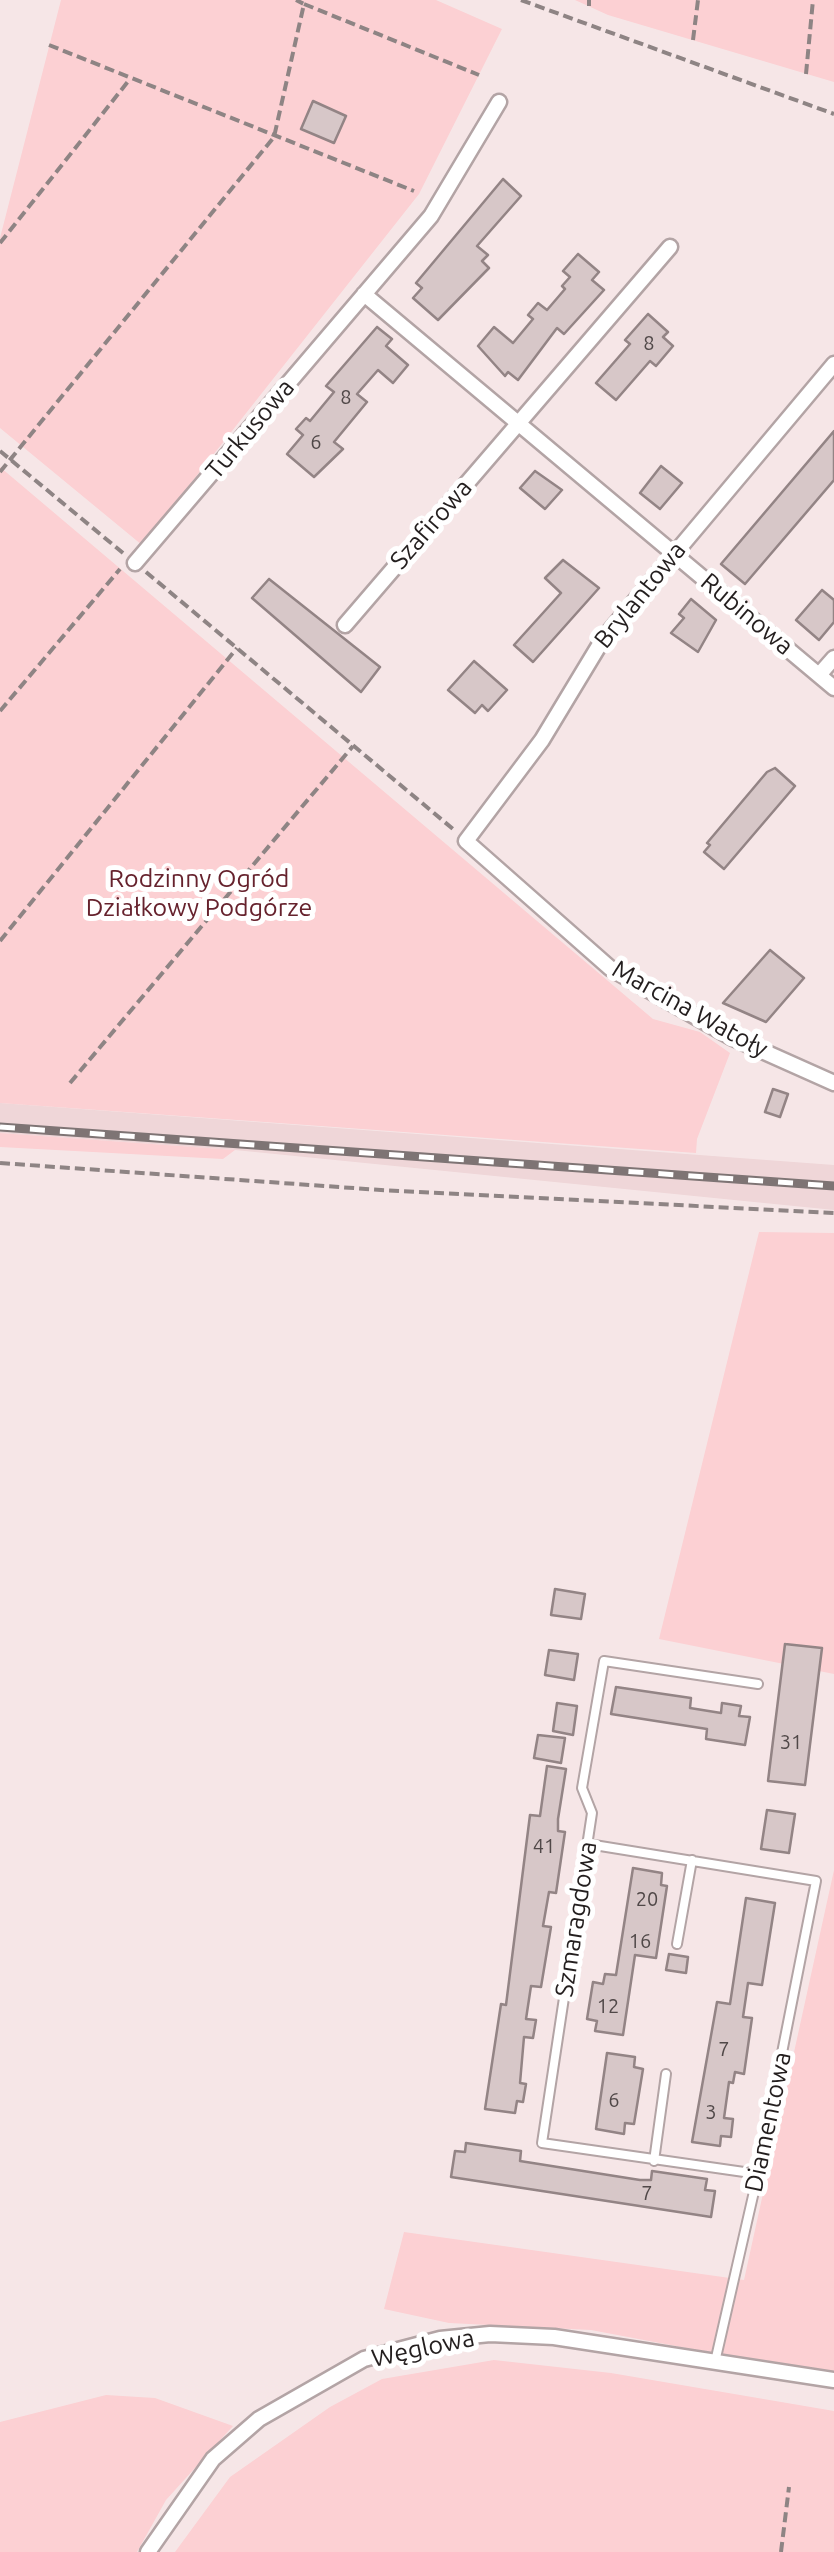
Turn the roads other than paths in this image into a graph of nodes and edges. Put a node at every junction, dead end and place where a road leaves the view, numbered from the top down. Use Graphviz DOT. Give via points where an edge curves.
graph roads {
  1 [pos="499,102"];
  2 [pos="670,248"];
  3 [pos="364,294"];
  4 [pos="834,364"];
  5 [pos="518,424"];
  6 [pos="675,553"];
  7 [pos="132,561"];
  8 [pos="344,625"];
  9 [pos="834,658"];
  10 [pos="819,675"];
  11 [pos="834,688"];
  12 [pos="466,841"];
  13 [pos="834,1084"];
  14 [pos="758,1684"];
  15 [pos="588,1844"];
  16 [pos="692,1860"];
  17 [pos="678,1944"];
  18 [pos="666,2074"];
  19 [pos="654,2161"];
  20 [pos="758,2174"];
  21 [pos="716,2362"];
  22 [pos="834,2380"];
  23 [pos="148,2552"];
  1 -- 3 [label="street, Turkusowa" via="431,216"];
  2 -- 5 [label="street, Szafirowa"];
  3 -- 5 [label="street"];
  3 -- 7 [label="street, Turkusowa"];
  4 -- 6 [label="street, Brylantowa"];
  5 -- 6 [label="street"];
  5 -- 8 [label="street, Szafirowa"];
  6 -- 10 [label="street, Rubinowa"];
  6 -- 12 [label="street, Brylantowa" via="583,667 542,740"];
  9 -- 10 [label="street"];
  10 -- 11 [label="street, Rubinowa"];
  12 -- 13 [label="street, Marcina Watoły" via="610,968 730,1037"];
  14 -- 15 [label="lane, Szmaragdowa" via="604,1661 582,1788 592,1813"];
  15 -- 16 [label="lane"];
  15 -- 19 [label="lane, Szmaragdowa" via="542,2143"];
  16 -- 17 [label="lane"];
  16 -- 20 [label="lane, Diamentowa" via="816,1880"];
  18 -- 19 [label="lane"];
  19 -- 20 [label="lane"];
  20 -- 21 [label="lane, Diamentowa"];
  21 -- 22 [label="street, Węglowa"];
  21 -- 23 [label="street, Węglowa" via="490,2334 364,2359 258,2419 213,2459"];
}
